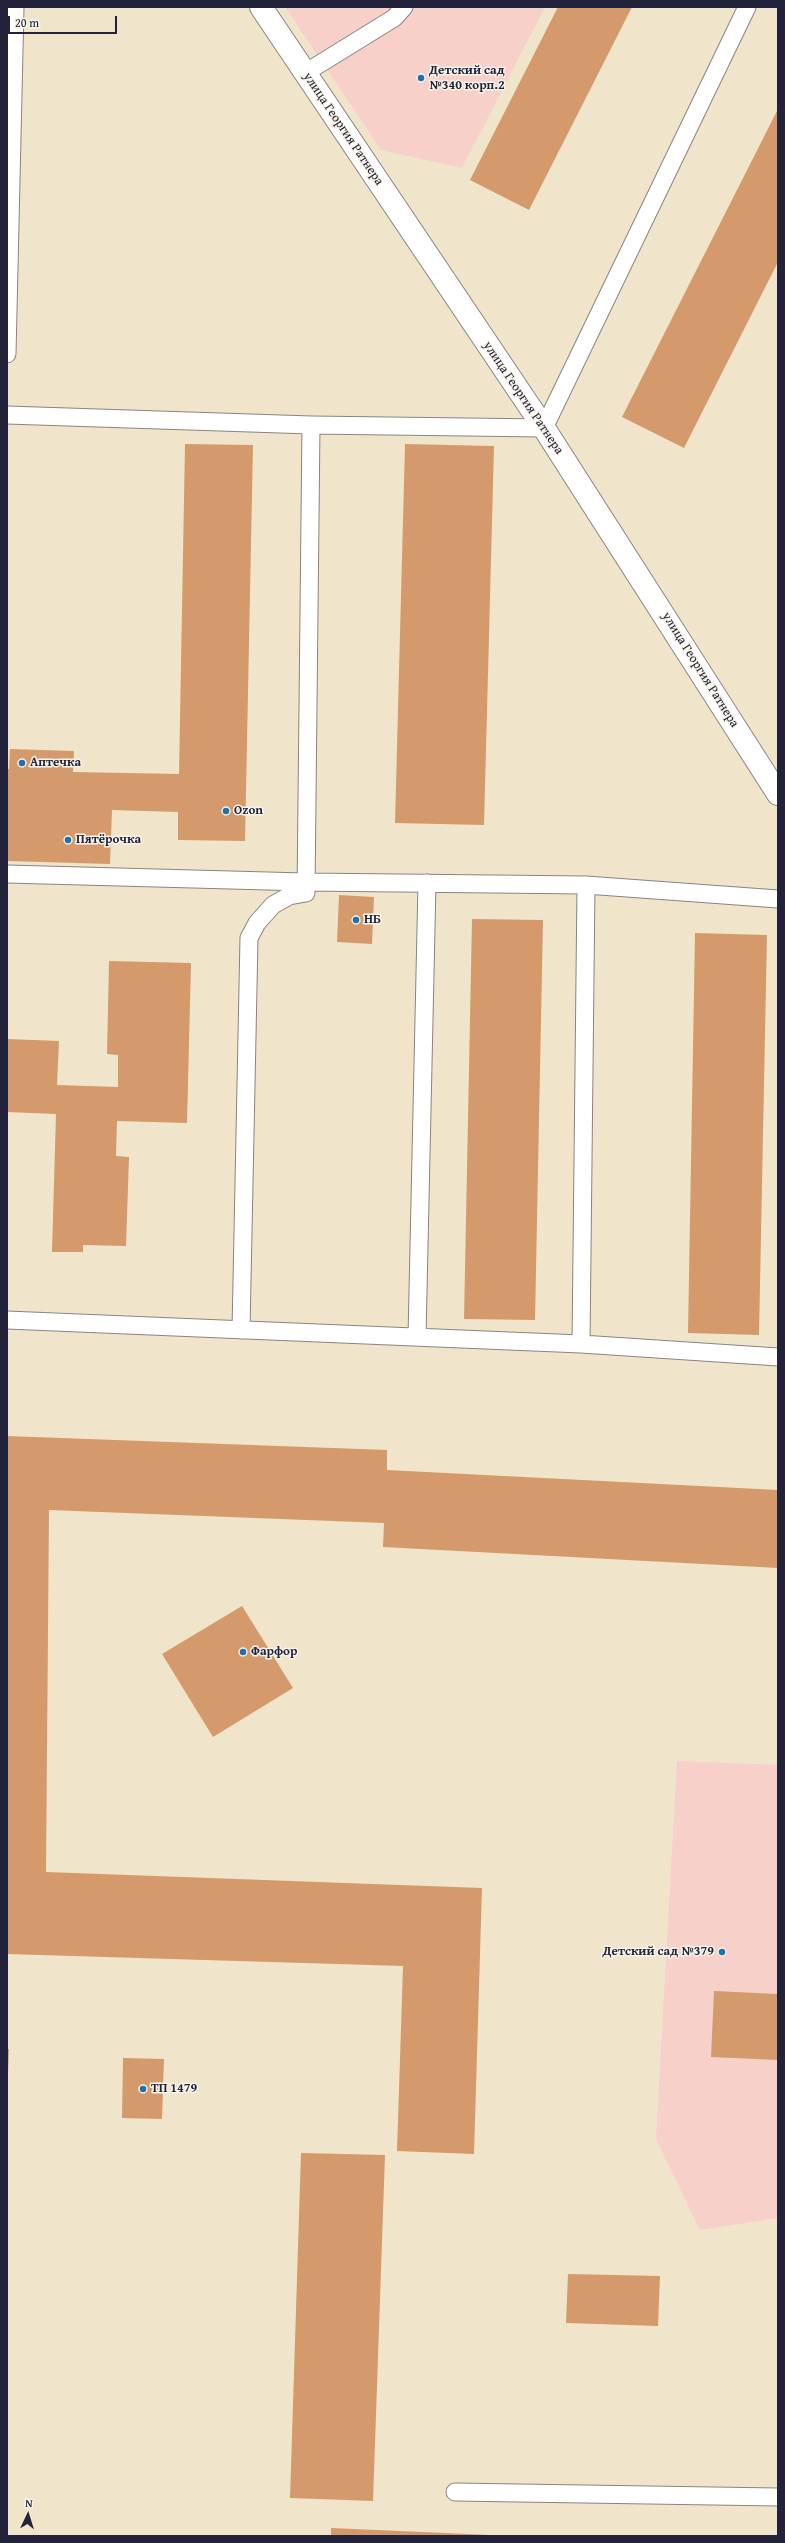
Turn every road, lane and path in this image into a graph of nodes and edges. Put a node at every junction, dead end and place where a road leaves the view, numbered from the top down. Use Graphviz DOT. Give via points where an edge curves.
graph roads {
  1 [pos="15,7"];
  2 [pos="261,7"];
  3 [pos="404,7"];
  4 [pos="748,7"];
  5 [pos="305,73"];
  6 [pos="7,354"];
  7 [pos="7,415"];
  8 [pos="311,425"];
  9 [pos="544,428"];
  10 [pos="778,794"];
  11 [pos="7,874"];
  12 [pos="305,882"];
  13 [pos="427,884"];
  14 [pos="586,885"];
  15 [pos="778,899"];
  16 [pos="7,1320"];
  17 [pos="241,1330"];
  18 [pos="417,1337"];
  19 [pos="581,1344"];
  20 [pos="778,1357"];
  21 [pos="455,2492"];
  22 [pos="778,2498"];
  1 -- 6 [label="lane"];
  2 -- 5 [label="street, улица Георгия Ратнера"];
  3 -- 5 [label="lane" via="394,18"];
  4 -- 9 [label="lane"];
  5 -- 9 [label="street, улица Георгия Ратнера"];
  7 -- 8 [label="lane"];
  8 -- 9 [label="lane"];
  8 -- 12 [label="lane"];
  9 -- 10 [label="street, улица Георгия Ратнера"];
  11 -- 12 [label="lane"];
  12 -- 13 [label="lane"];
  12 -- 17 [label="lane" via="306,893 289,896 273,905 257,923 249,938"];
  13 -- 14 [label="lane"];
  13 -- 18 [label="lane"];
  14 -- 15 [label="lane"];
  14 -- 19 [label="lane"];
  16 -- 17 [label="lane"];
  17 -- 18 [label="lane"];
  18 -- 19 [label="lane"];
  19 -- 20 [label="lane"];
  21 -- 22 [label="lane"];
}
